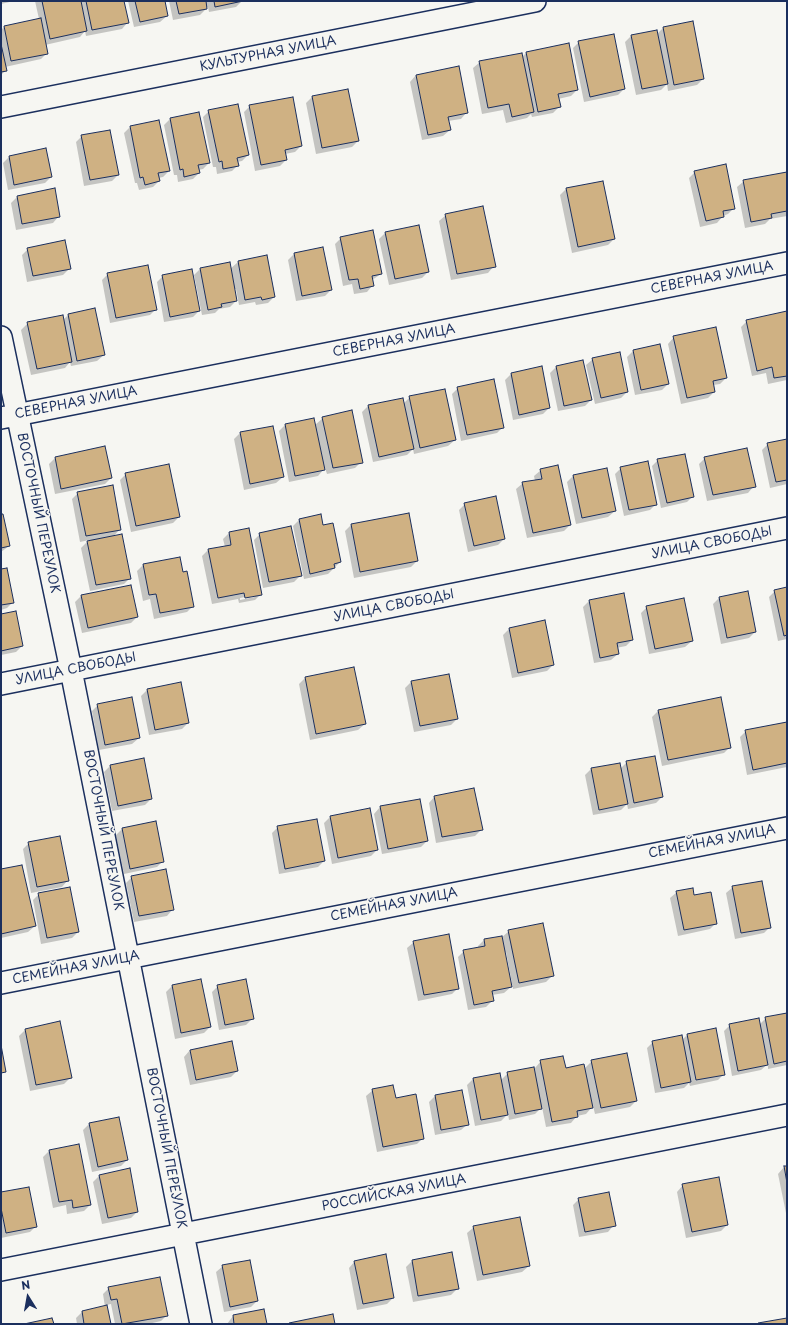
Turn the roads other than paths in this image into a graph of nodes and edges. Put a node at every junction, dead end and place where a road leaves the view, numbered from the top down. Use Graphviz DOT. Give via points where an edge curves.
graph roads {
  1 [pos="535,1"];
  2 [pos="1,107"];
  3 [pos="787,263"];
  4 [pos="1,338"];
  5 [pos="9,416"];
  6 [pos="787,528"];
  7 [pos="71,670"];
  8 [pos="1,684"];
  9 [pos="787,828"];
  10 [pos="129,958"];
  11 [pos="1,983"];
  12 [pos="787,1115"];
  13 [pos="183,1234"];
  14 [pos="1,1270"];
  15 [pos="201,1324"];
  1 -- 2 [label="street, КУЛЬТУРНАЯ УЛИЦА"];
  3 -- 5 [label="street, СЕВЕРНАЯ УЛИЦА"];
  4 -- 5 [label="street, ВОСТОЧНЫЙ ПЕРЕУЛОК"];
  5 -- 7 [label="street, ВОСТОЧНЫЙ ПЕРЕУЛОК"];
  6 -- 7 [label="street, УЛИЦА СВОБОДЫ"];
  7 -- 8 [label="street, УЛИЦА СВОБОДЫ"];
  7 -- 10 [label="street, ВОСТОЧНЫЙ ПЕРЕУЛОК"];
  9 -- 10 [label="street, СЕМЕЙНАЯ УЛИЦА"];
  10 -- 11 [label="street, СЕМЕЙНАЯ УЛИЦА"];
  10 -- 13 [label="street, ВОСТОЧНЫЙ ПЕРЕУЛОК"];
  12 -- 13 [label="street, РОССИЙСКАЯ УЛИЦА"];
  13 -- 14 [label="street, РОССИЙСКАЯ УЛИЦА"];
  13 -- 15 [label="street, ВОСТОЧНЫЙ ПЕРЕУЛОК"];
}
